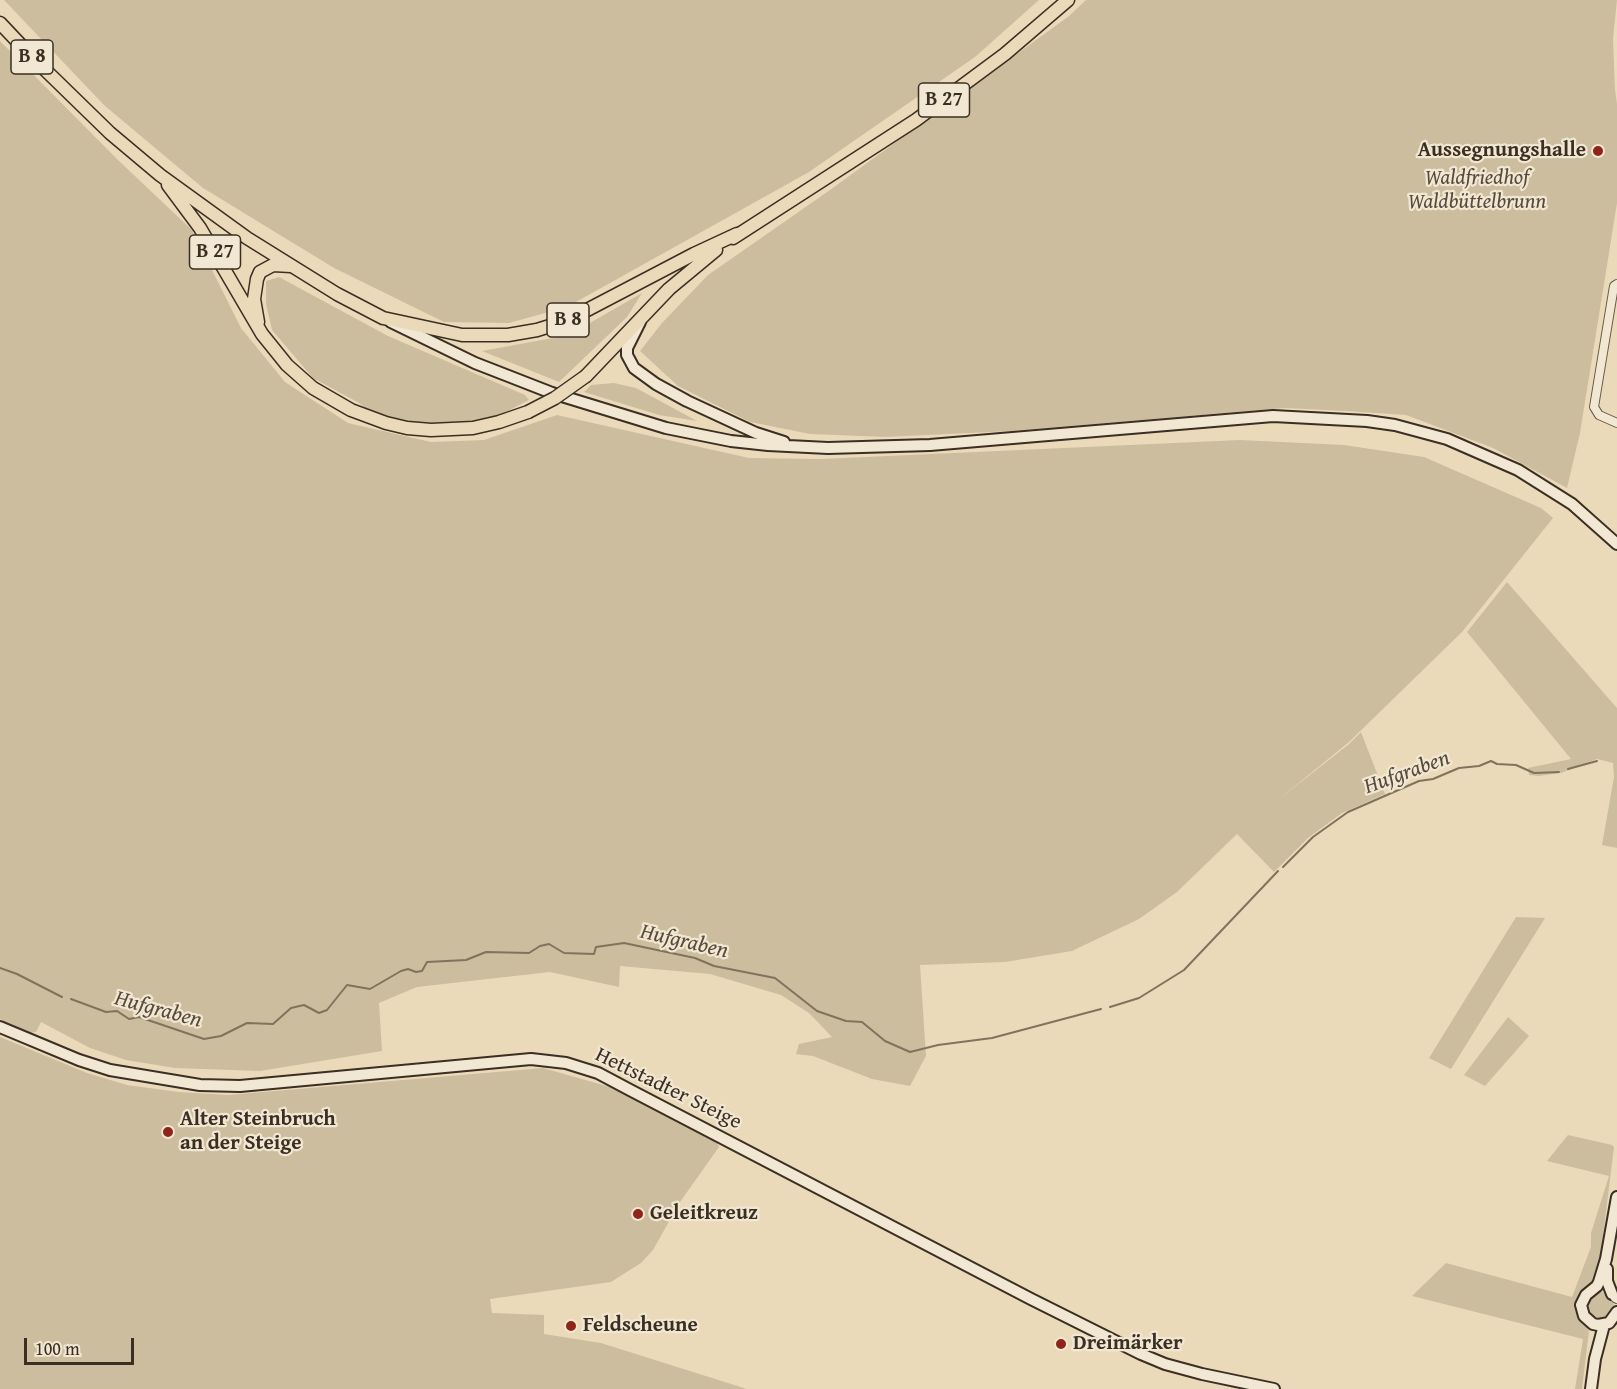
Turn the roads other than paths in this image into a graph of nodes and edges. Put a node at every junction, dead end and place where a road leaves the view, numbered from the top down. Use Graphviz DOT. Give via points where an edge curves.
graph roads {
  1 [pos="1068,0"];
  2 [pos="0,23"];
  3 [pos="160,175"];
  4 [pos="737,234"];
  5 [pos="293,267"];
  6 [pos="1615,285"];
  7 [pos="383,318"];
  8 [pos="642,318"];
  9 [pos="262,334"];
  10 [pos="1617,423"];
  11 [pos="801,447"];
  12 [pos="1617,544"];
  13 [pos="0,1027"];
  14 [pos="1617,1197"];
  15 [pos="1606,1260"];
  16 [pos="1591,1291"];
  17 [pos="1615,1298"];
  18 [pos="1616,1315"];
  19 [pos="1593,1324"];
  20 [pos="1604,1325"];
  21 [pos="1595,1359"];
  22 [pos="1274,1389"];
  23 [pos="1591,1389"];
  1 -- 4 [label="main road, B 27" via="1005,54 916,120"];
  2 -- 3 [label="main road, B 8" via="102,126"];
  3 -- 5 [label="main road, B 8"];
  3 -- 9 [label="main road, B 27" via="200,228"];
  4 -- 7 [label="main road, B 8" via="566,321 537,330 508,335 462,335"];
  4 -- 8 [label="main road, B 27" via="686,274"];
  5 -- 7 [label="main road, B 8"];
  5 -- 9 [label="main road" via="267,266 256,279 254,308"];
  6 -- 10 [label="street" via="1594,407 1599,415"];
  7 -- 11 [label="main road" via="475,363 612,412 732,441"];
  8 -- 9 [label="main road, B 27, bridge" via="586,376 555,398 499,422 452,430 386,423 351,410 313,387 287,365"];
  8 -- 11 [label="main road, B 27" via="627,348 634,368 687,401 731,422"];
  11 -- 12 [label="main road" via="930,445 1273,416 1367,421 1420,431 1484,454 1541,483 1572,504"];
  13 -- 22 [label="main road, Hettstadter Steige" via="110,1070 200,1084 240,1086 520,1060 566,1063 630,1090 1141,1354 1202,1374"];
  14 -- 15 [label="main road"];
  15 -- 16 [label="main road" via="1599,1282"];
  15 -- 17 [label="main road" via="1607,1281"];
  16 -- 17 [label="main road" via="1602,1289"];
  16 -- 19 [label="main road" via="1583,1299 1582,1311"];
  18 -- 20 [label="main road"];
  19 -- 20 [label="main road"];
  19 -- 21 [label="main road"];
  20 -- 21 [label="main road"];
  21 -- 23 [label="main road"];
}
